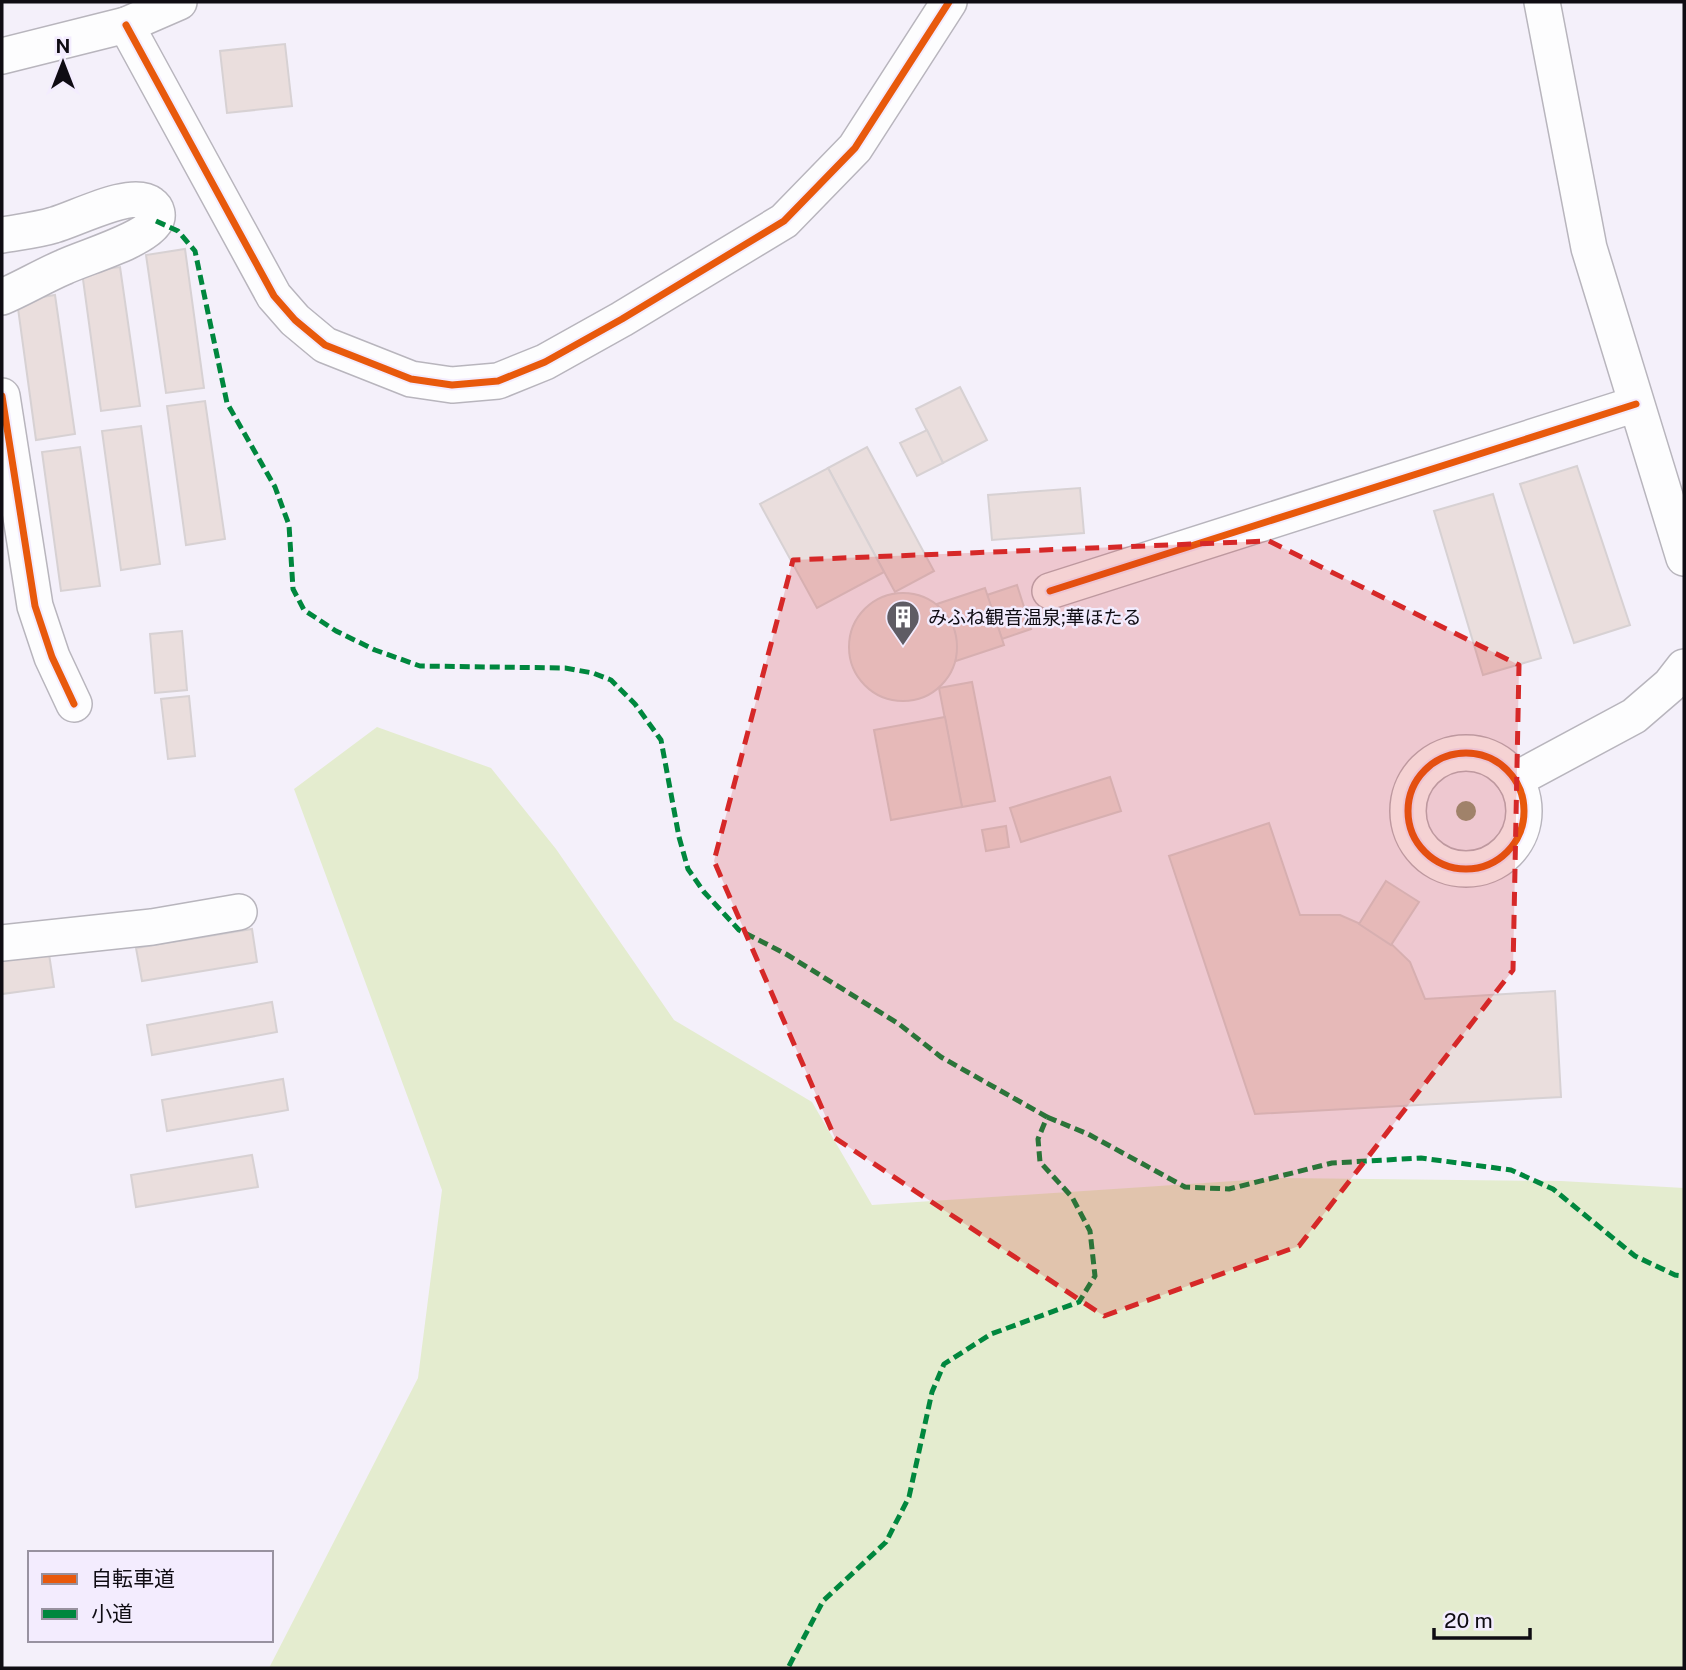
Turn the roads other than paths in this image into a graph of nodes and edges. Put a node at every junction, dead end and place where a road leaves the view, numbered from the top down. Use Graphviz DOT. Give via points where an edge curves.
graph roads {
  1 [pos="179,2"];
  2 [pos="948,2"];
  3 [pos="1542,2"];
  4 [pos="126,25"];
  5 [pos="2,56"];
  6 [pos="2,234"];
  7 [pos="2,297"];
  8 [pos="2,396"];
  9 [pos="1636,404"];
  10 [pos="1684,558"];
  11 [pos="1050,591"];
  12 [pos="1684,667"];
  13 [pos="74,704"];
  14 [pos="1516,780"];
  15 [pos="239,912"];
  16 [pos="2,943"];
  1 -- 4 [label="street"];
  2 -- 4 [label="street" via="855,148 784,221 545,362 498,381 452,385 411,379 361,361 325,345 295,320 274,296"];
  3 -- 9 [label="street" via="1589,248"];
  4 -- 5 [label="street"];
  6 -- 7 [label="street" via="53,226 129,200 146,201 157,212 150,228 116,248"];
  8 -- 13 [label="street" via="35,606"];
  9 -- 10 [label="street"];
  9 -- 11 [label="street"];
  12 -- 14 [label="street" via="1634,716"];
  15 -- 16 [label="street" via="152,927"];
}
